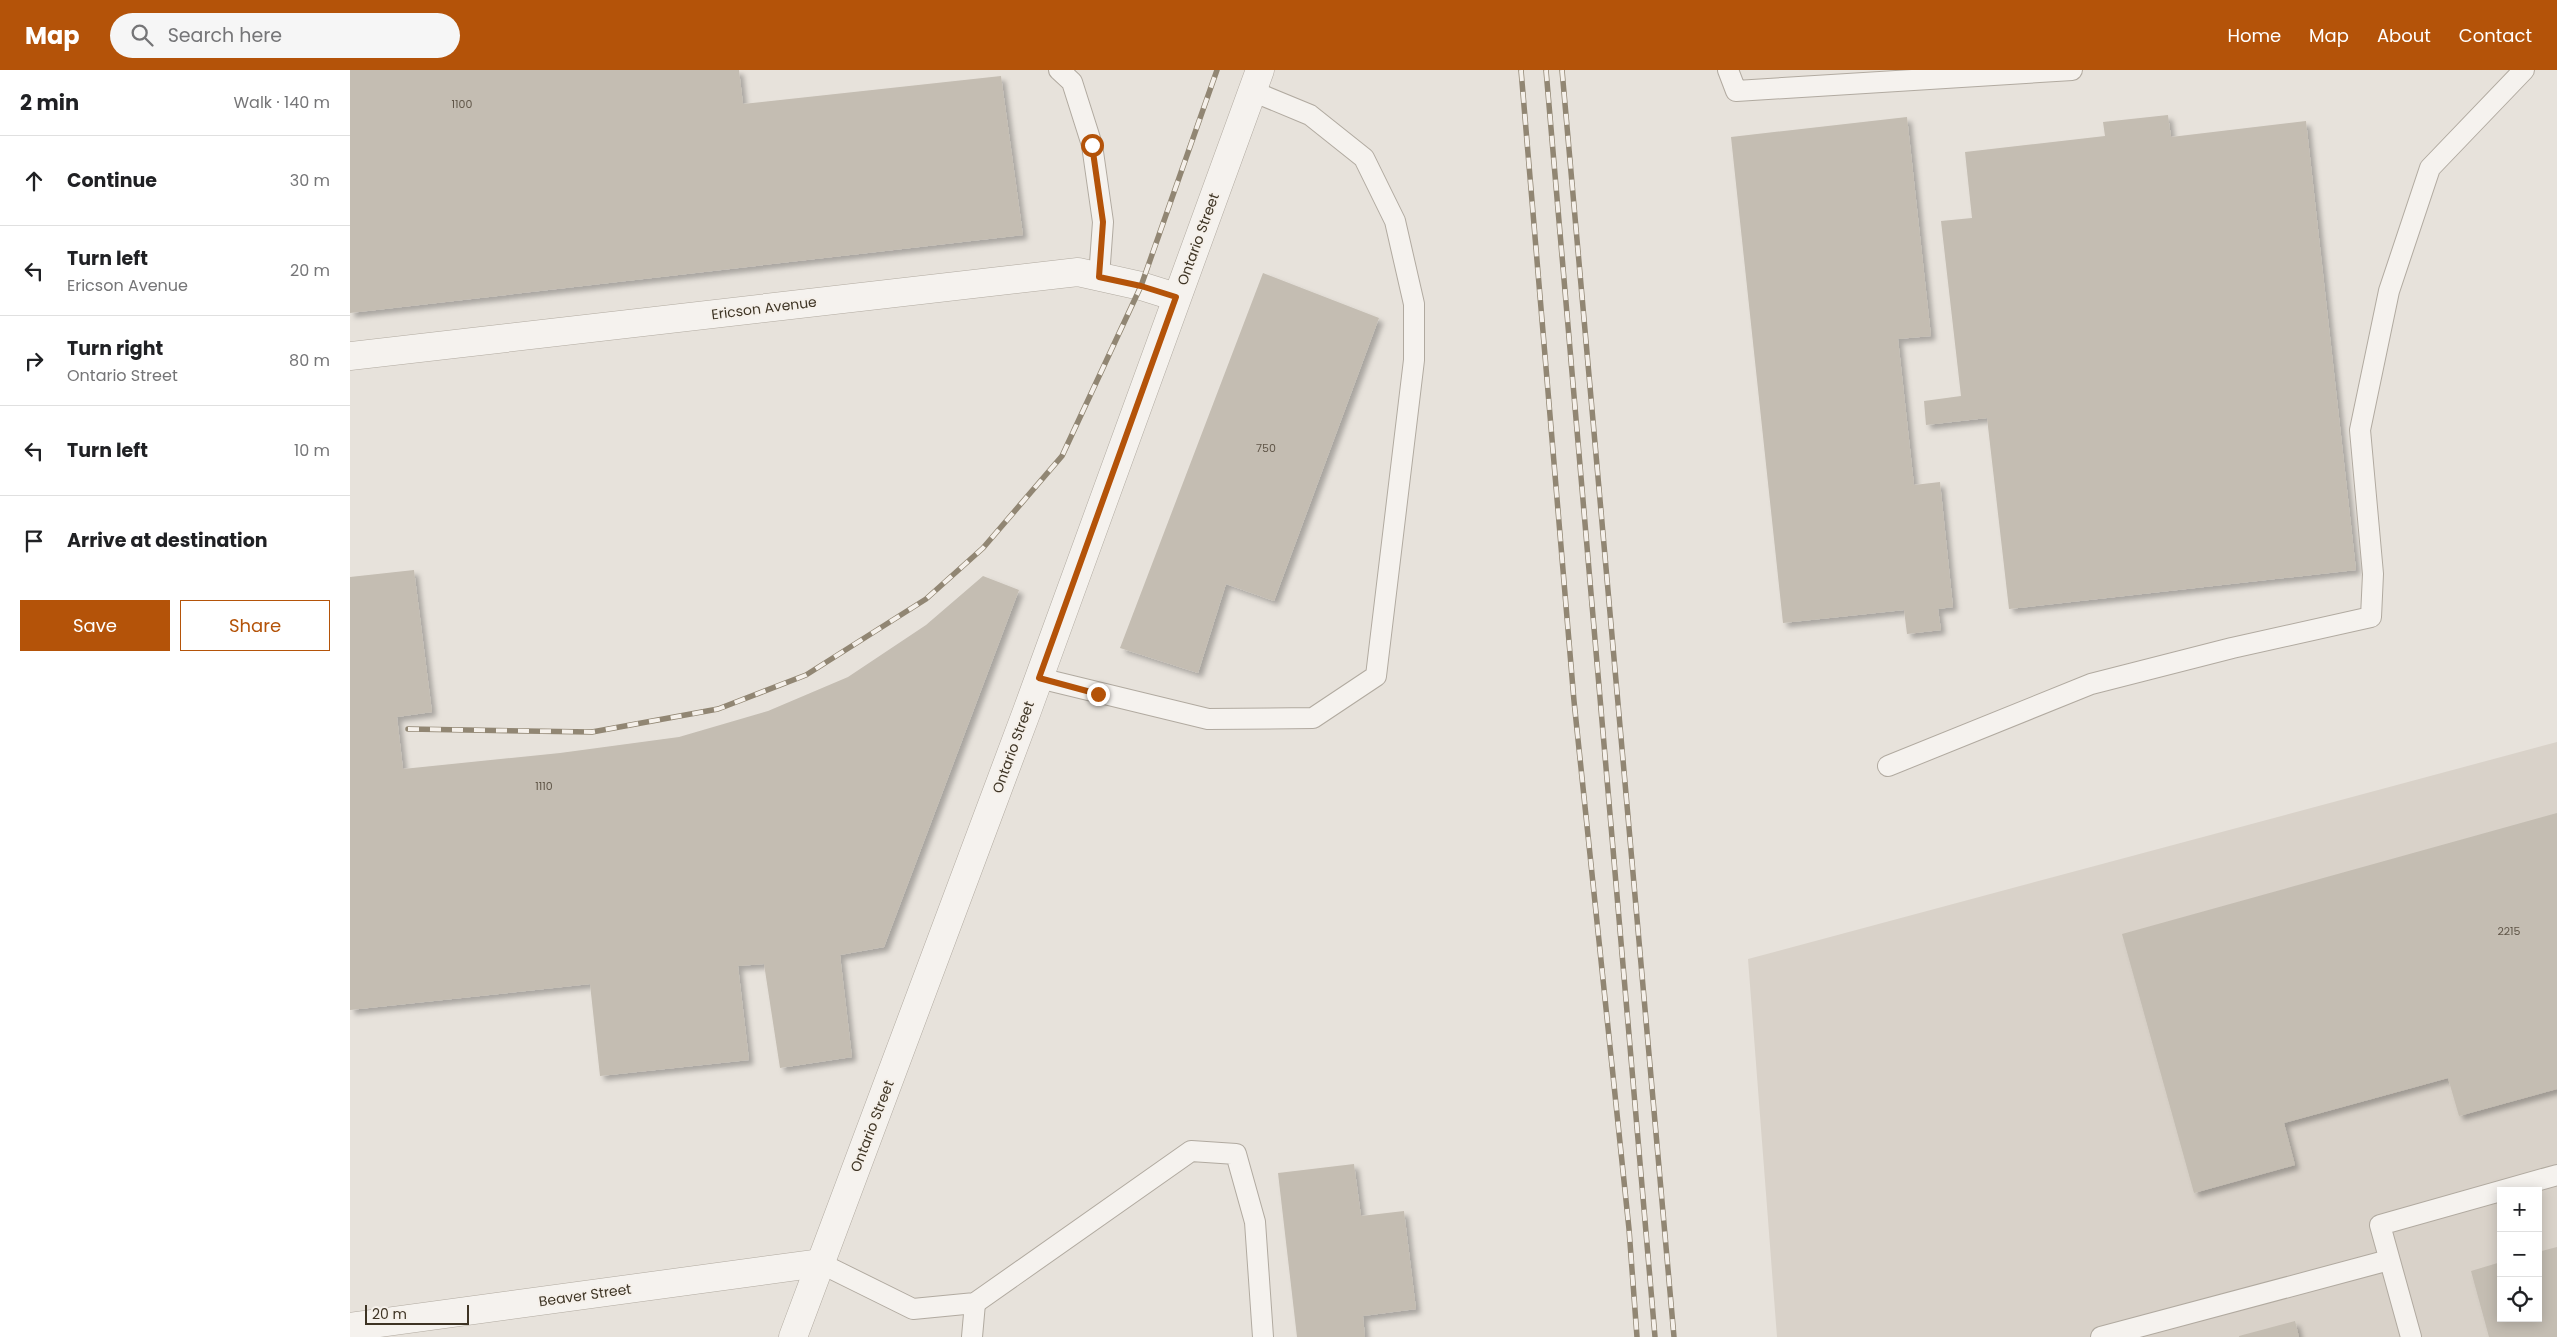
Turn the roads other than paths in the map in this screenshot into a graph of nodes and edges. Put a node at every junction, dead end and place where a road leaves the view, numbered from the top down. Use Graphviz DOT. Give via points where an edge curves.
graph roads {
  1 [pos="1059,70"];
  2 [pos="1728,70"];
  3 [pos="2072,70"];
  4 [pos="2524,70"];
  5 [pos="1256,80"];
  6 [pos="1099,277"];
  7 [pos="1176,297"];
  8 [pos="350,356"];
  9 [pos="1039,678"];
  10 [pos="1888,766"];
  11 [pos="2557,1175"];
  12 [pos="2390,1260"];
  13 [pos="820,1264"];
  14 [pos="975,1303"];
  15 [pos="350,1328"];
  16 [pos="793,1337"];
  17 [pos="972,1337"];
  18 [pos="1263,1337"];
  19 [pos="2101,1337"];
  20 [pos="2411,1337"];
  1 -- 6 [label="lane" via="1072,82 1092,145 1103,222"];
  2 -- 3 [label="lane" via="1736,91"];
  4 -- 10 [label="lane" via="2430,168 2389,291 2360,430 2373,574 2371,617 2091,684"];
  5 -- 7 [label="street, Ontario Street"];
  5 -- 9 [label="lane" via="1310,115 1364,158 1395,221 1414,304 1414,360 1376,676 1313,718 1208,719"];
  6 -- 7 [label="street, Ericson Avenue"];
  6 -- 8 [label="street, Ericson Avenue" via="1078,272"];
  7 -- 9 [label="street, Ontario Street"];
  9 -- 13 [label="street, Ontario Street"];
  11 -- 12 [label="lane" via="2380,1225"];
  12 -- 19 [label="lane"];
  12 -- 20 [label="lane"];
  13 -- 14 [label="lane" via="913,1309"];
  13 -- 15 [label="street, Beaver Street"];
  13 -- 16 [label="street, Ontario Street"];
  14 -- 17 [label="lane"];
  14 -- 18 [label="lane" via="1191,1151 1236,1154 1255,1222"];
}
